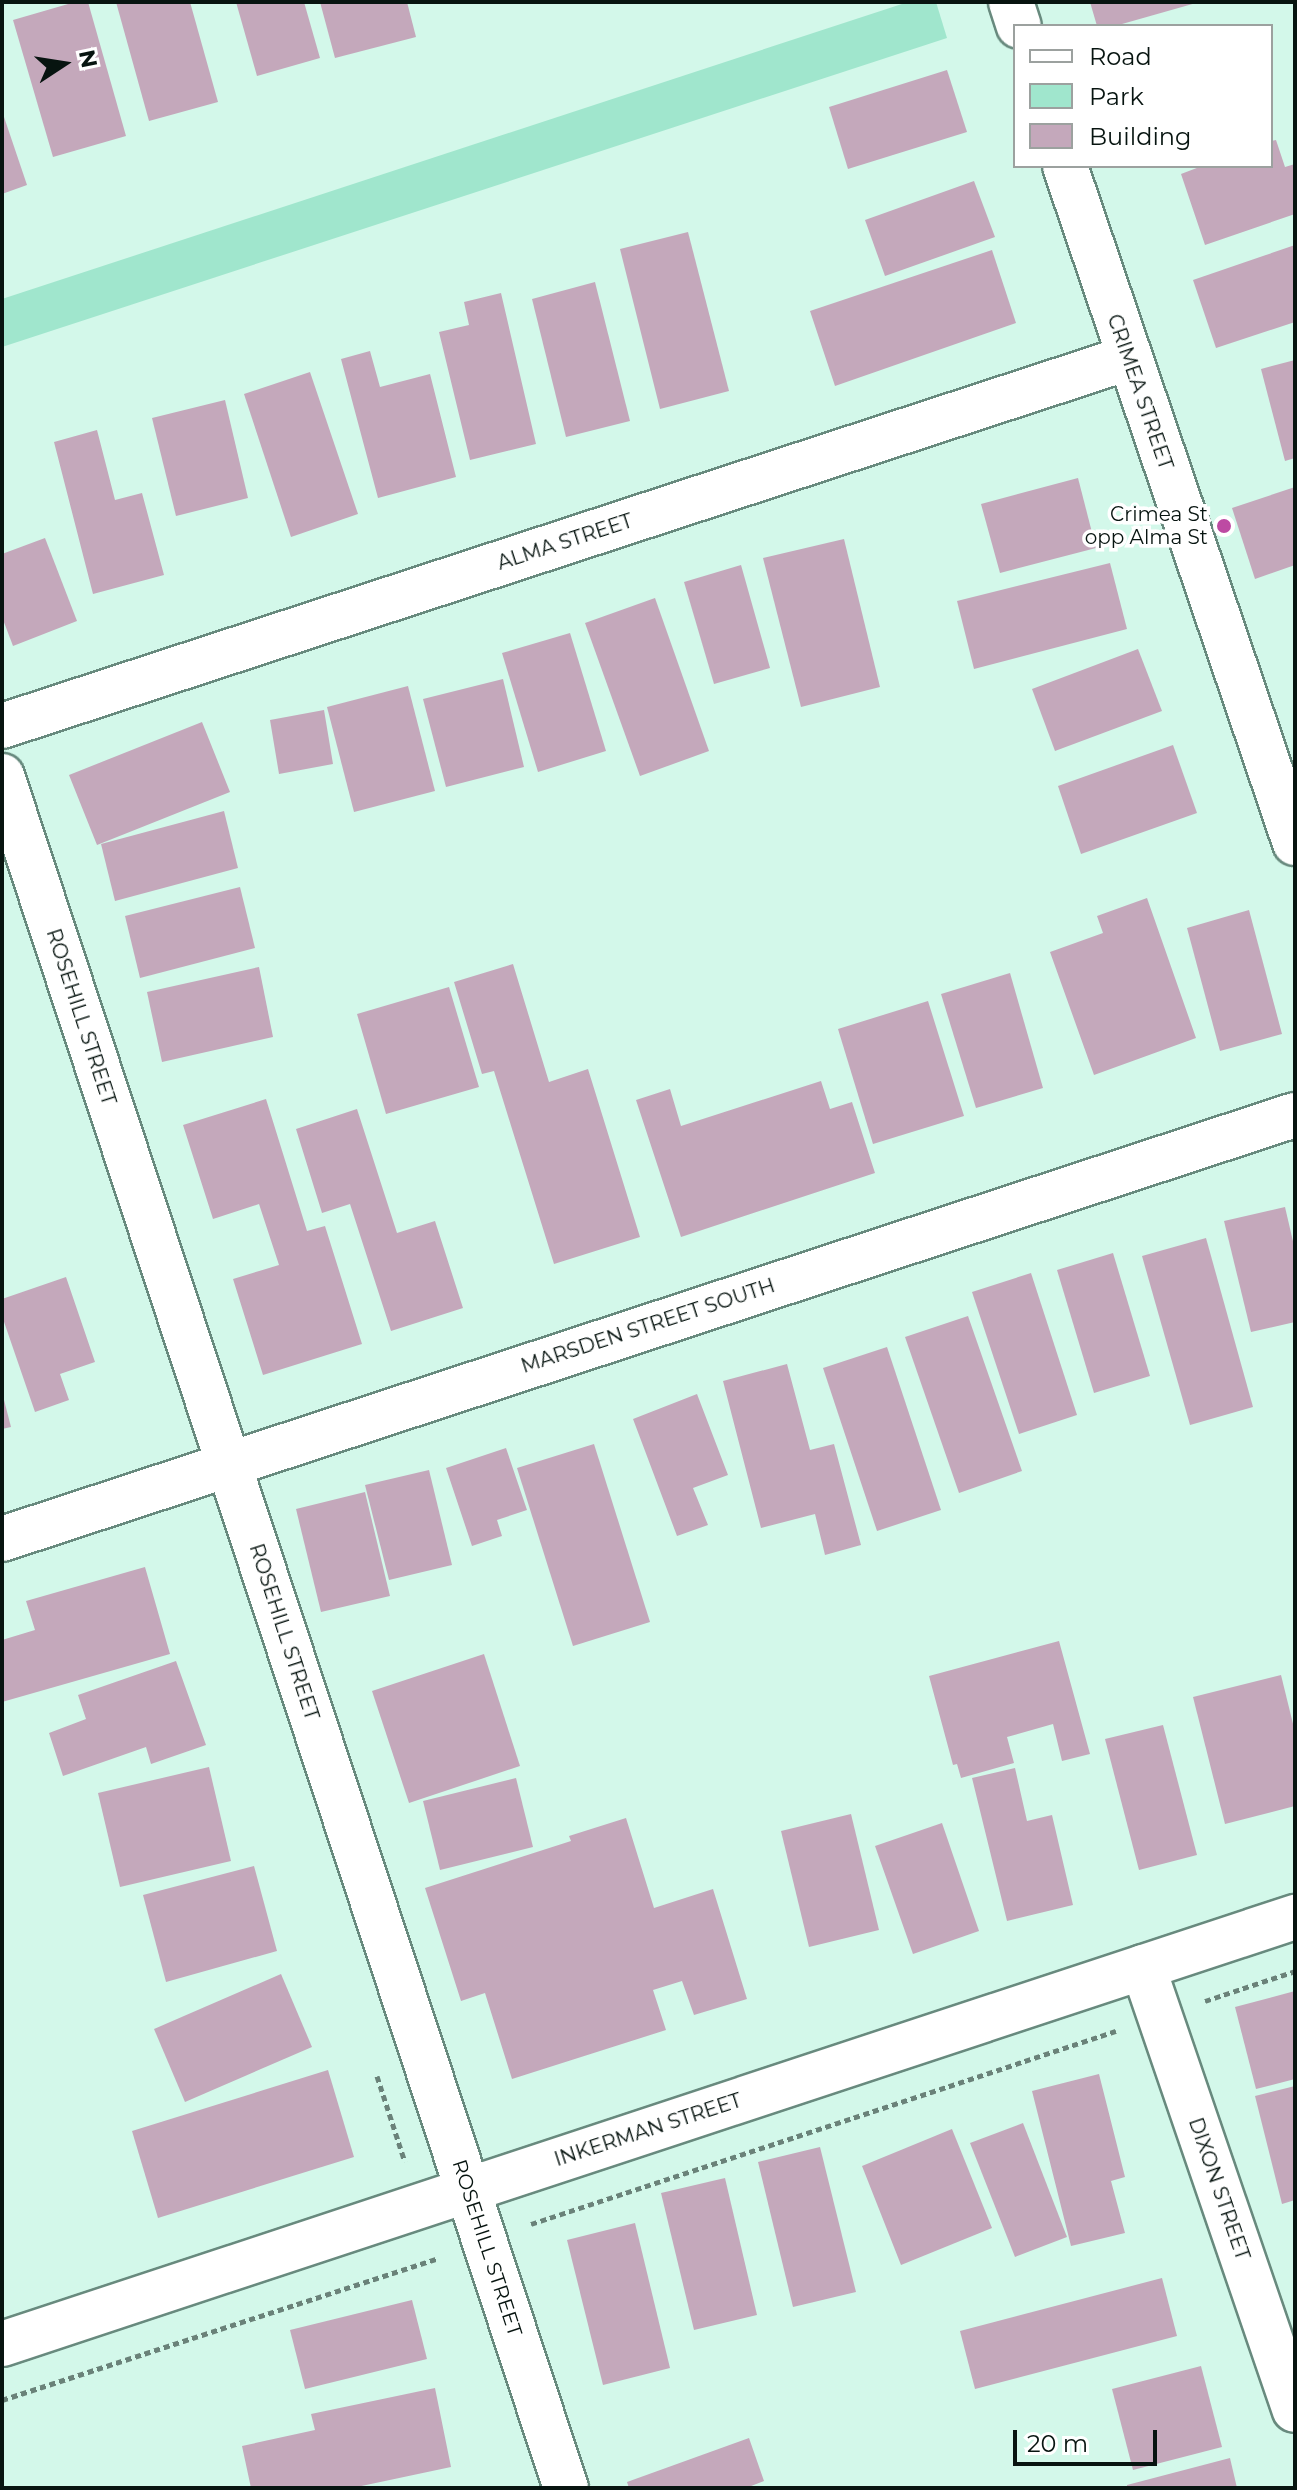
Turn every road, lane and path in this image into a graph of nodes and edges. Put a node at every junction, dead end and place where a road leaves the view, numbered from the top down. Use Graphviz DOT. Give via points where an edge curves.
graph roads {
  1 [pos="1011,2"];
  2 [pos="1018,24"];
  3 [pos="1066,168"];
  4 [pos="1128,358"];
  5 [pos="2,726"];
  6 [pos="2,776"];
  7 [pos="1295,843"];
  8 [pos="1295,1115"];
  9 [pos="228,1464"];
  10 [pos="2,1539"];
  11 [pos="1295,1917"];
  12 [pos="1143,1967"];
  13 [pos="1295,1971"];
  14 [pos="1160,2016"];
  15 [pos="468,2189"];
  16 [pos="531,2224"];
  17 [pos="439,2258"];
  18 [pos="2,2344"];
  19 [pos="2,2400"];
  20 [pos="1295,2410"];
  21 [pos="566,2488"];
  1 -- 2 [label="street"];
  3 -- 4 [label="street, CRIMEA STREET"];
  4 -- 5 [label="street, ALMA STREET"];
  4 -- 7 [label="street, CRIMEA STREET"];
  6 -- 9 [label="street, ROSEHILL STREET"];
  8 -- 9 [label="street, MARSDEN STREET SOUTH"];
  9 -- 10 [label="street, MARSDEN STREET SOUTH"];
  9 -- 15 [label="street, ROSEHILL STREET"];
  11 -- 12 [label="street, INKERMAN STREET"];
  12 -- 14 [label="street, DIXON STREET"];
  12 -- 15 [label="street, INKERMAN STREET"];
  13 -- 14 [label="path"];
  14 -- 16 [label="path"];
  14 -- 20 [label="street, DIXON STREET"];
  15 -- 18 [label="street, INKERMAN STREET"];
  15 -- 21 [label="street, ROSEHILL STREET"];
  17 -- 19 [label="path"];
}
